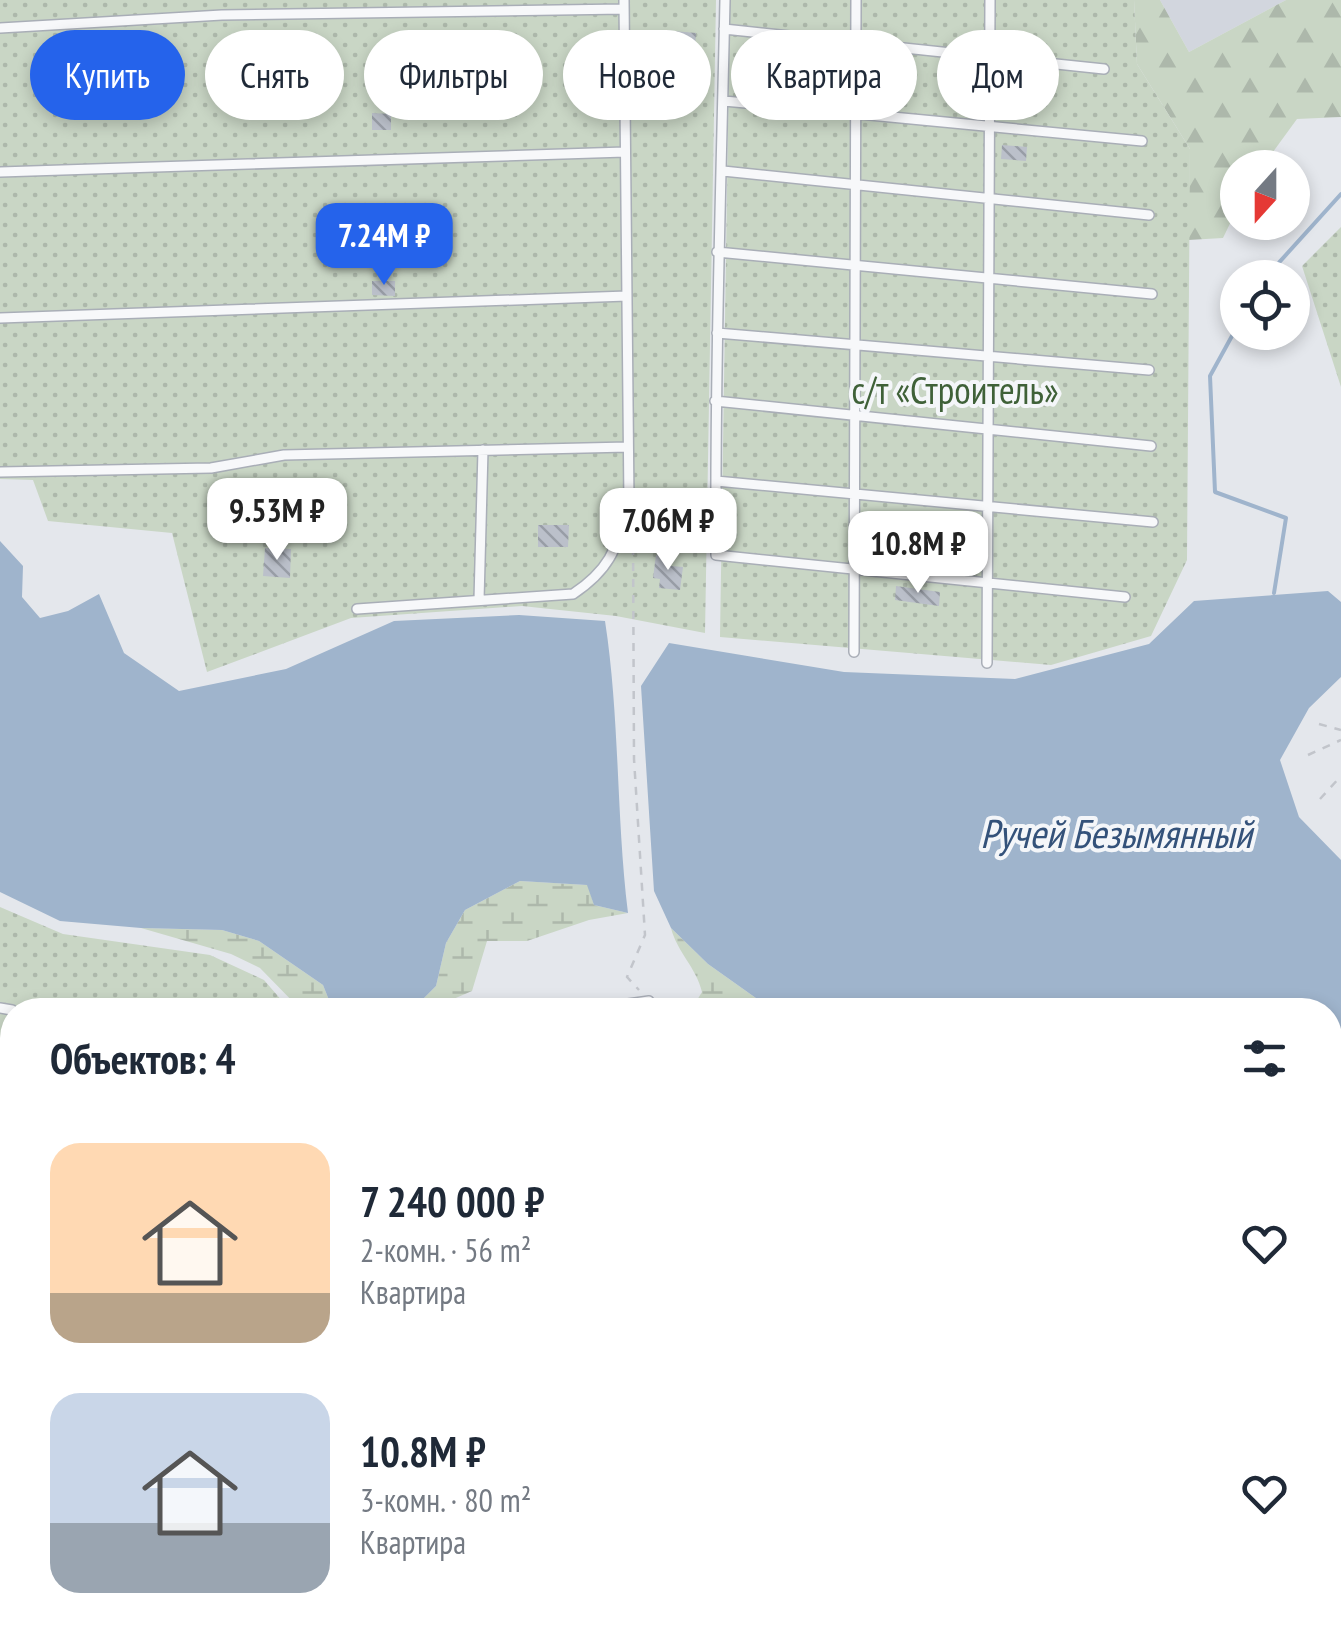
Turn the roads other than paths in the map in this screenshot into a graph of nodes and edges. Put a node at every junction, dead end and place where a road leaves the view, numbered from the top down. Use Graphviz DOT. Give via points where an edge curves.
graph roads {
  1 [pos="725,0"];
  2 [pos="856,0"];
  3 [pos="990,0"];
  4 [pos="624,4"];
  5 [pos="0,28"];
  6 [pos="724,29"];
  7 [pos="733,30"];
  8 [pos="856,30"];
  9 [pos="990,30"];
  10 [pos="1059,64"];
  11 [pos="1104,69"];
  12 [pos="724,101"];
  13 [pos="731,102"];
  14 [pos="856,120"];
  15 [pos="917,120"];
  16 [pos="990,120"];
  17 [pos="990,127"];
  18 [pos="1142,142"];
  19 [pos="625,152"];
  20 [pos="0,172"];
  21 [pos="724,172"];
  22 [pos="856,185"];
  23 [pos="989,200"];
  24 [pos="1149,215"];
  25 [pos="718,252"];
  26 [pos="855,266"];
  27 [pos="989,280"];
  28 [pos="1152,294"];
  29 [pos="627,296"];
  30 [pos="0,318"];
  31 [pos="717,333"];
  32 [pos="855,344"];
  33 [pos="988,358"];
  34 [pos="1149,370"];
  35 [pos="715,401"];
  36 [pos="854,415"];
  37 [pos="988,430"];
  38 [pos="1151,446"];
  39 [pos="628,447"];
  40 [pos="483,450"];
  41 [pos="0,472"];
  42 [pos="716,481"];
  43 [pos="854,494"];
  44 [pos="988,506"];
  45 [pos="1153,522"];
  46 [pos="854,569"];
  47 [pos="988,583"];
  48 [pos="1125,597"];
  49 [pos="479,600"];
  50 [pos="357,609"];
  51 [pos="854,652"];
  52 [pos="988,663"];
  1 -- 6 [label="lane"];
  2 -- 8 [label="lane"];
  3 -- 9 [label="lane"];
  4 -- 5 [label="lane" via="222,14"];
  4 -- 19 [label="lane"];
  6 -- 7 [label="lane"];
  6 -- 12 [label="lane"];
  10 -- 11 [label="lane"];
  12 -- 13 [label="lane"];
  12 -- 21 [label="lane"];
  14 -- 22 [label="lane"];
  15 -- 17 [label="lane"];
  16 -- 17 [label="lane"];
  17 -- 18 [label="lane"];
  17 -- 23 [label="lane"];
  19 -- 20 [label="lane"];
  19 -- 29 [label="lane"];
  21 -- 22 [label="lane"];
  21 -- 25 [label="lane"];
  22 -- 23 [label="lane"];
  22 -- 26 [label="lane"];
  23 -- 24 [label="lane"];
  23 -- 27 [label="lane"];
  25 -- 26 [label="lane"];
  25 -- 31 [label="lane"];
  26 -- 27 [label="lane"];
  26 -- 32 [label="lane"];
  27 -- 28 [label="lane"];
  27 -- 33 [label="lane"];
  29 -- 30 [label="lane"];
  29 -- 39 [label="lane"];
  31 -- 32 [label="lane"];
  31 -- 35 [label="lane"];
  32 -- 33 [label="lane"];
  32 -- 36 [label="lane"];
  33 -- 34 [label="lane"];
  33 -- 37 [label="lane"];
  35 -- 36 [label="lane"];
  35 -- 42 [label="lane"];
  36 -- 37 [label="lane"];
  36 -- 43 [label="lane"];
  37 -- 38 [label="lane"];
  37 -- 44 [label="lane"];
  39 -- 40 [label="lane"];
  39 -- 49 [label="lane" via="629,503 600,576 573,594"];
  40 -- 41 [label="lane" via="284,455 210,468"];
  40 -- 49 [label="lane"];
  42 -- 43 [label="lane"];
  42 -- 46 [label="lane" via="716,555"];
  43 -- 44 [label="lane"];
  43 -- 46 [label="lane"];
  44 -- 45 [label="lane"];
  44 -- 47 [label="lane"];
  46 -- 47 [label="lane"];
  46 -- 51 [label="lane"];
  47 -- 48 [label="lane"];
  47 -- 52 [label="lane"];
  49 -- 50 [label="lane"];
}
